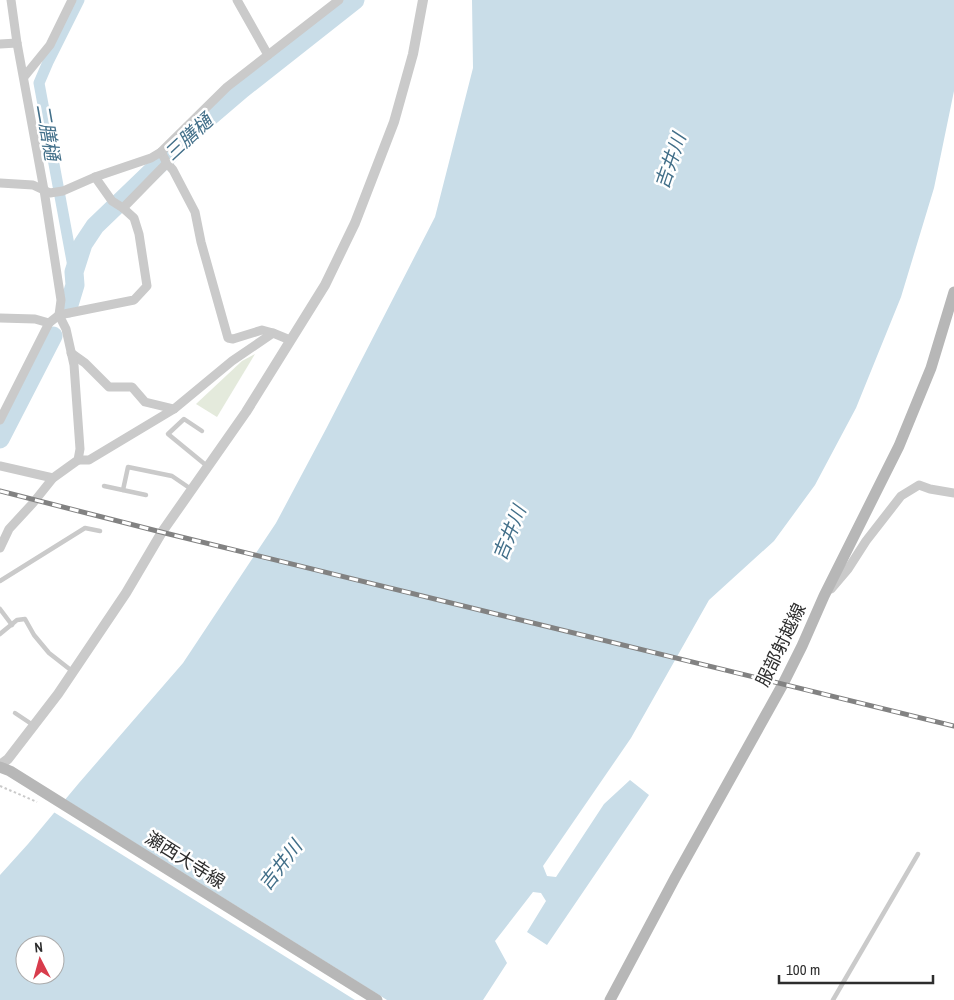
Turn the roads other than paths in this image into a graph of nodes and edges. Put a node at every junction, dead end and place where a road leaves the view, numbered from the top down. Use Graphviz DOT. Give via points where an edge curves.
graph roads {
  1 [pos="11,0"];
  2 [pos="72,0"];
  3 [pos="237,0"];
  4 [pos="339,0"];
  5 [pos="423,0"];
  6 [pos="17,43"];
  7 [pos="0,44"];
  8 [pos="268,55"];
  9 [pos="24,77"];
  10 [pos="161,152"];
  11 [pos="167,163"];
  12 [pos="95,177"];
  13 [pos="0,183"];
  14 [pos="47,192"];
  15 [pos="123,208"];
  16 [pos="954,292"];
  17 [pos="58,315"];
  18 [pos="0,318"];
  19 [pos="49,323"];
  20 [pos="273,333"];
  21 [pos="290,340"];
  22 [pos="71,353"];
  23 [pos="174,409"];
  24 [pos="0,420"];
  25 [pos="202,431"];
  26 [pos="78,460"];
  27 [pos="0,466"];
  28 [pos="208,467"];
  29 [pos="53,478"];
  30 [pos="104,486"];
  31 [pos="123,490"];
  32 [pos="192,490"];
  33 [pos="954,493"];
  34 [pos="146,495"];
  35 [pos="100,531"];
  36 [pos="0,548"];
  37 [pos="0,581"];
  38 [pos="824,596"];
  39 [pos="0,609"];
  40 [pos="12,625"];
  41 [pos="0,634"];
  42 [pos="73,672"];
  43 [pos="14,713"];
  44 [pos="34,726"];
  45 [pos="3,768"];
  46 [pos="918,854"];
  47 [pos="377,1000"];
  48 [pos="610,1000"];
  49 [pos="833,1000"];
  1 -- 6 [label="street"];
  2 -- 9 [label="street" via="50,44"];
  3 -- 8 [label="street"];
  4 -- 8 [label="street"];
  5 -- 21 [label="street" via="413,54 373,179 325,285"];
  6 -- 7 [label="street"];
  6 -- 9 [label="street"];
  8 -- 10 [label="street" via="228,87"];
  9 -- 14 [label="street"];
  10 -- 11 [label="street"];
  10 -- 12 [label="street"];
  11 -- 15 [label="street"];
  11 -- 20 [label="street" via="195,212 228,338 262,330"];
  12 -- 14 [label="street" via="63,191"];
  12 -- 15 [label="street" via="112,201"];
  13 -- 14 [label="street" via="33,184"];
  14 -- 17 [label="street" via="61,300"];
  15 -- 17 [label="street" via="134,218 139,234 147,286 134,300"];
  16 -- 38 [label="main road, 服部射越線" via="931,368 899,446"];
  17 -- 19 [label="street"];
  17 -- 22 [label="street" via="66,328"];
  18 -- 19 [label="street" via="35,319"];
  19 -- 24 [label="street"];
  20 -- 21 [label="street"];
  20 -- 23 [label="street" via="232,361"];
  21 -- 28 [label="street"];
  22 -- 23 [label="street" via="109,387 132,387 145,402"];
  22 -- 26 [label="street" via="79,433"];
  23 -- 26 [label="street" via="90,460"];
  25 -- 28 [label="lane" via="184,419 168,434"];
  26 -- 29 [label="street"];
  27 -- 29 [label="street"];
  28 -- 32 [label="street"];
  29 -- 36 [label="street" via="9,529"];
  30 -- 31 [label="lane"];
  31 -- 32 [label="lane" via="128,467 172,476"];
  31 -- 34 [label="lane"];
  32 -- 42 [label="street"];
  33 -- 38 [label="street" via="918,484 901,496 848,569"];
  35 -- 37 [label="lane" via="85,528"];
  38 -- 48 [label="main road, 服部射越線" via="783,684"];
  39 -- 40 [label="lane"];
  40 -- 41 [label="lane"];
  40 -- 42 [label="lane" via="25,619 49,653"];
  42 -- 44 [label="street"];
  43 -- 44 [label="lane"];
  44 -- 45 [label="street"];
  45 -- 47 [label="main road, 瀬西大寺線"];
  46 -- 49 [label="lane"];
}
